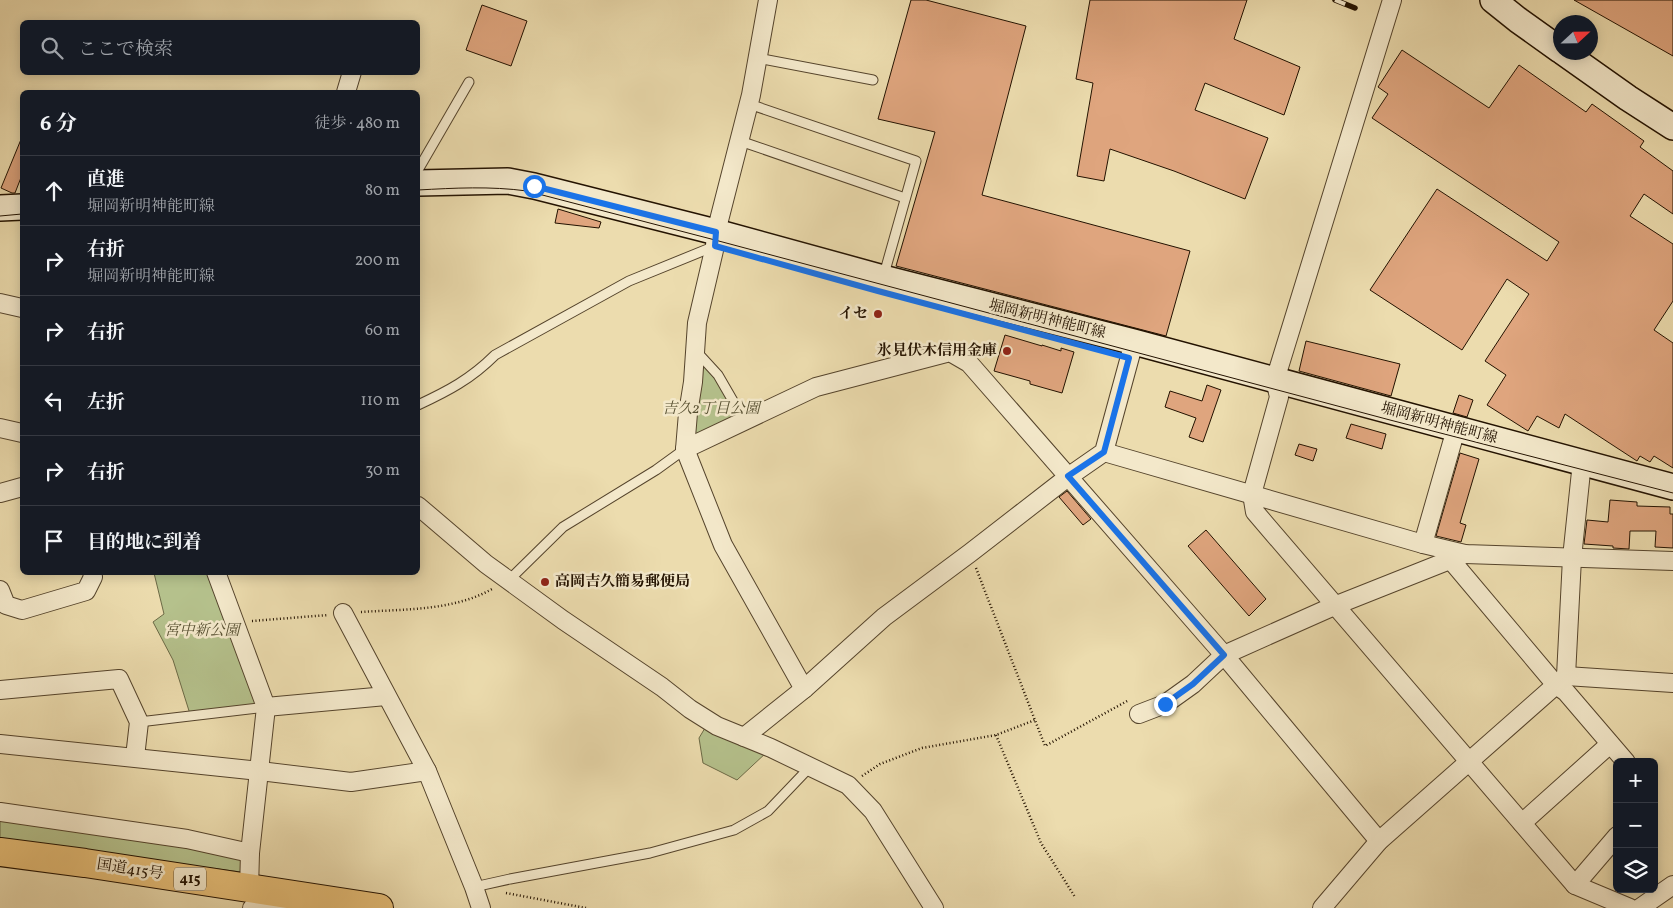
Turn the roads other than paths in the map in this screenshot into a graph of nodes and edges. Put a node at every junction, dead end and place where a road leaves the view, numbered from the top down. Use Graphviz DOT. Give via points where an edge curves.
graph roads {
  1 [pos="768,0"];
  2 [pos="1392,0"];
  3 [pos="1493,0"];
  4 [pos="1553,45"];
  5 [pos="757,58"];
  6 [pos="1575,60"];
  7 [pos="351,75"];
  8 [pos="874,80"];
  9 [pos="469,82"];
  10 [pos="347,90"];
  11 [pos="749,104"];
  12 [pos="1673,127"];
  13 [pos="740,141"];
  14 [pos="420,167"];
  15 [pos="420,183"];
  16 [pos="420,197"];
  17 [pos="905,198"];
  18 [pos="20,207"];
  19 [pos="0,208"];
  20 [pos="20,221"];
  21 [pos="0,222"];
  22 [pos="715,239"];
  23 [pos="883,278"];
  24 [pos="0,304"];
  25 [pos="20,308"];
  26 [pos="695,350"];
  27 [pos="1132,350"];
  28 [pos="1277,388"];
  29 [pos="420,404"];
  30 [pos="744,420"];
  31 [pos="0,428"];
  32 [pos="20,436"];
  33 [pos="1454,436"];
  34 [pos="684,449"];
  35 [pos="1104,452"];
  36 [pos="1581,469"];
  37 [pos="1068,476"];
  38 [pos="1673,487"];
  39 [pos="20,488"];
  40 [pos="0,493"];
  41 [pos="1252,494"];
  42 [pos="1673,501"];
  43 [pos="420,508"];
  44 [pos="1423,544"];
  45 [pos="1458,556"];
  46 [pos="1572,558"];
  47 [pos="1673,561"];
  48 [pos="93,575"];
  49 [pos="217,575"];
  50 [pos="509,580"];
  51 [pos="0,590"];
  52 [pos="1334,606"];
  53 [pos="343,614"];
  54 [pos="1224,655"];
  55 [pos="1561,681"];
  56 [pos="1673,683"];
  57 [pos="804,689"];
  58 [pos="0,690"];
  59 [pos="386,696"];
  60 [pos="266,708"];
  61 [pos="1138,714"];
  62 [pos="139,722"];
  63 [pos="744,736"];
  64 [pos="0,744"];
  65 [pos="1610,744"];
  66 [pos="135,757"];
  67 [pos="1622,758"];
  68 [pos="1470,762"];
  69 [pos="809,768"];
  70 [pos="260,771"];
  71 [pos="427,771"];
  72 [pos="0,812"];
  73 [pos="1522,823"];
  74 [pos="1613,841"];
  75 [pos="1379,842"];
  76 [pos="0,852"];
  77 [pos="250,853"];
  78 [pos="1575,885"];
  79 [pos="1673,885"];
  80 [pos="474,887"];
  81 [pos="251,898"];
  82 [pos="379,908"];
  83 [pos="481,908"];
  84 [pos="934,908"];
  85 [pos="1322,908"];
  86 [pos="1630,908"];
  87 [pos="1640,908"];
  1 -- 5 [label="street"];
  2 -- 28 [label="street"];
  3 -- 4 [label="main road"];
  5 -- 8 [label="lane"];
  5 -- 11 [label="street"];
  6 -- 12 [label="main road"];
  7 -- 10 [label="street"];
  9 -- 14 [label="lane"];
  11 -- 13 [label="street"];
  11 -- 17 [label="lane" via="916,161"];
  13 -- 17 [label="lane"];
  13 -- 22 [label="street"];
  15 -- 22 [label="main road, 堀岡新明神能町線" via="508,181"];
  16 -- 22 [label="main road, 堀岡新明神能町線" via="504,195"];
  17 -- 23 [label="lane"];
  18 -- 19 [label="main road"];
  20 -- 21 [label="main road"];
  22 -- 23 [label="main road, 堀岡新明神能町線"];
  22 -- 26 [label="street" via="697,323"];
  22 -- 27 [label="main road, 堀岡新明神能町線" via="878,291"];
  22 -- 29 [label="lane" via="629,281 495,355 453,388"];
  23 -- 27 [label="main road, 堀岡新明神能町線"];
  24 -- 25 [label="street"];
  26 -- 30 [label="lane" via="718,375"];
  26 -- 34 [label="street"];
  27 -- 28 [label="main road, 堀岡新明神能町線"];
  27 -- 35 [label="street"];
  28 -- 33 [label="main road, 堀岡新明神能町線"];
  28 -- 41 [label="street"];
  30 -- 34 [label="street"];
  30 -- 37 [label="street" via="816,386 950,352 969,363"];
  31 -- 32 [label="street"];
  33 -- 36 [label="main road, 堀岡新明神能町線"];
  33 -- 44 [label="street"];
  34 -- 50 [label="lane" via="563,527"];
  34 -- 57 [label="street" via="722,545"];
  35 -- 37 [label="street"];
  35 -- 41 [label="street"];
  36 -- 38 [label="main road, 堀岡新明神能町線"];
  36 -- 42 [label="main road, 堀岡新明神能町線"];
  36 -- 46 [label="street"];
  37 -- 54 [label="street"];
  37 -- 57 [label="street" via="884,617"];
  39 -- 40 [label="street"];
  41 -- 44 [label="street"];
  41 -- 52 [label="street" via="1255,512"];
  43 -- 50 [label="street"];
  44 -- 45 [label="street"];
  45 -- 46 [label="street"];
  45 -- 52 [label="street"];
  45 -- 55 [label="street"];
  46 -- 47 [label="street"];
  46 -- 55 [label="street"];
  48 -- 51 [label="street" via="86,591 22,610 6,605"];
  49 -- 60 [label="street"];
  50 -- 63 [label="street" via="690,709 716,726"];
  52 -- 54 [label="street"];
  52 -- 68 [label="street"];
  53 -- 59 [label="street"];
  54 -- 61 [label="street" via="1193,684 1165,704"];
  54 -- 75 [label="street"];
  55 -- 56 [label="street"];
  55 -- 65 [label="street" via="1566,692"];
  55 -- 68 [label="street"];
  57 -- 63 [label="street"];
  58 -- 62 [label="street" via="119,679"];
  59 -- 60 [label="street"];
  59 -- 71 [label="street"];
  60 -- 62 [label="lane"];
  60 -- 70 [label="street"];
  62 -- 66 [label="street"];
  63 -- 69 [label="street"];
  64 -- 66 [label="street"];
  65 -- 67 [label="street"];
  65 -- 73 [label="street"];
  66 -- 70 [label="street"];
  68 -- 73 [label="street"];
  68 -- 75 [label="street"];
  69 -- 80 [label="lane" via="768,810 734,830 650,852"];
  69 -- 84 [label="street" via="848,785 873,811"];
  70 -- 71 [label="street" via="351,782"];
  70 -- 77 [label="street"];
  71 -- 80 [label="street"];
  72 -- 77 [label="street" via="187,839"];
  73 -- 78 [label="street"];
  74 -- 78 [label="street"];
  75 -- 85 [label="street"];
  76 -- 81 [label="highway, 国道415号 / 415" via="85,863"];
  77 -- 81 [label="street"];
  78 -- 86 [label="street"];
  79 -- 87 [label="street"];
  80 -- 83 [label="street"];
  81 -- 82 [label="highway, 国道415号 / 415" via="311,897"];
}
